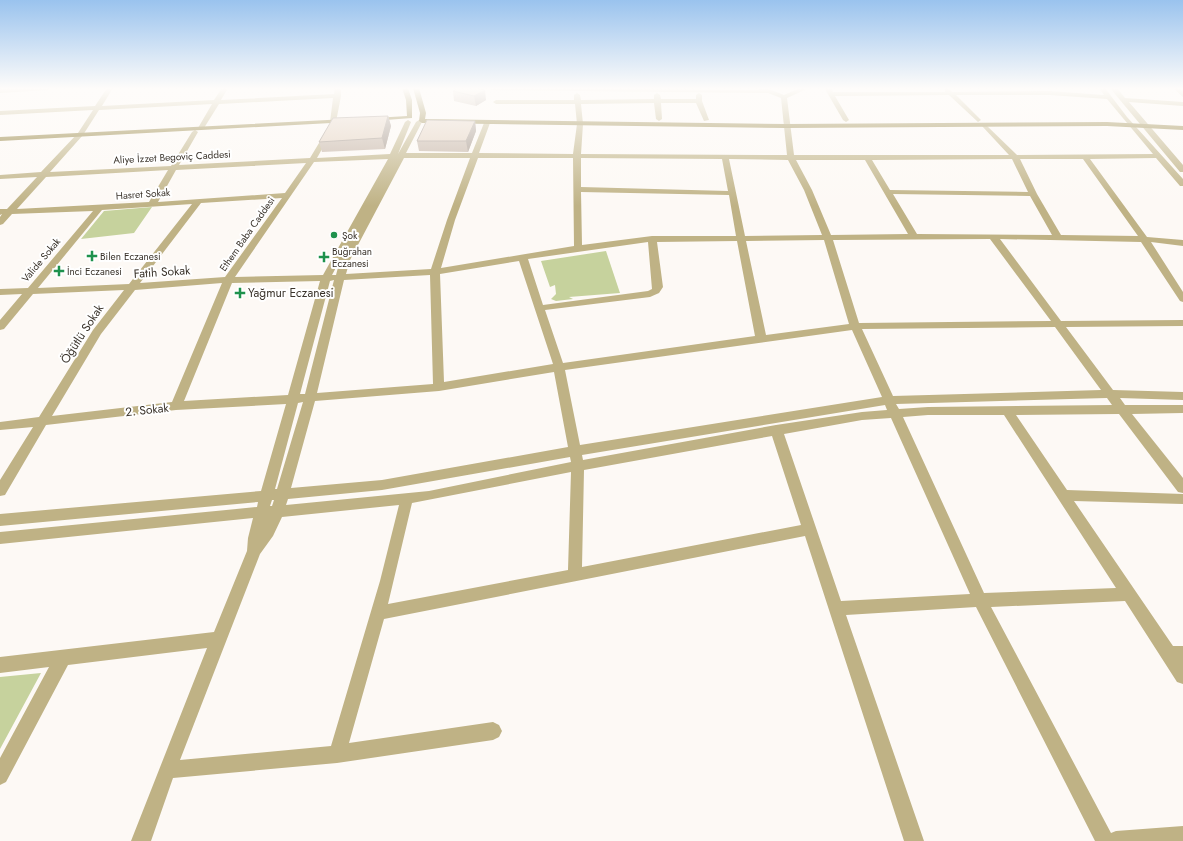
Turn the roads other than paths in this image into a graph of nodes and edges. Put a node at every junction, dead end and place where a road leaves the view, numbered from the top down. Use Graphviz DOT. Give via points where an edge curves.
graph roads {
  1 [pos="85,127"];
  2 [pos="200,127"];
  3 [pos="259,127"];
  4 [pos="330,127"];
  5 [pos="411,127"];
  6 [pos="486,127"];
  7 [pos="579,127"];
  8 [pos="787,127"];
  9 [pos="986,127"];
  10 [pos="1133,127"];
  11 [pos="1144,127"];
  12 [pos="1173,127"];
  13 [pos="1183,128"];
  14 [pos="198,130"];
  15 [pos="79,137"];
  16 [pos="0,139"];
  17 [pos="0,145"];
  18 [pos="476,155"];
  19 [pos="577,155"];
  20 [pos="397,156"];
  21 [pos="1159,156"];
  22 [pos="1170,156"];
  23 [pos="725,157"];
  24 [pos="1015,157"];
  25 [pos="1183,157"];
  26 [pos="791,158"];
  27 [pos="867,158"];
  28 [pos="1086,158"];
  29 [pos="313,160"];
  30 [pos="175,167"];
  31 [pos="1183,170"];
  32 [pos="43,175"];
  33 [pos="0,177"];
  34 [pos="1183,184"];
  35 [pos="577,189"];
  36 [pos="887,192"];
  37 [pos="731,193"];
  38 [pos="288,194"];
  39 [pos="1033,194"];
  40 [pos="198,202"];
  41 [pos="152,204"];
  42 [pos="100,208"];
  43 [pos="10,211"];
  44 [pos="0,212"];
  45 [pos="0,222"];
  46 [pos="827,236"];
  47 [pos="914,236"];
  48 [pos="993,236"];
  49 [pos="1057,236"];
  50 [pos="740,238"];
  51 [pos="652,239"];
  52 [pos="1144,239"];
  53 [pos="1183,243"];
  54 [pos="578,248"];
  55 [pos="523,258"];
  56 [pos="435,272"];
  57 [pos="340,276"];
  58 [pos="326,278"];
  59 [pos="228,280"];
  60 [pos="131,287"];
  61 [pos="29,291"];
  62 [pos="0,292"];
  63 [pos="1183,299"];
  64 [pos="540,308"];
  65 [pos="1058,324"];
  66 [pos="1183,324"];
  67 [pos="855,326"];
  68 [pos="0,327"];
  69 [pos="760,338"];
  70 [pos="559,368"];
  71 [pos="439,387"];
  72 [pos="1110,394"];
  73 [pos="1183,396"];
  74 [pos="310,398"];
  75 [pos="294,399"];
  76 [pos="889,400"];
  77 [pos="176,406"];
  78 [pos="1183,408"];
  79 [pos="1122,409"];
  80 [pos="1007,410"];
  81 [pos="896,413"];
  82 [pos="43,422"];
  83 [pos="0,426"];
  84 [pos="776,430"];
  85 [pos="575,451"];
  86 [pos="578,466"];
  87 [pos="1183,488"];
  88 [pos="0,490"];
  89 [pos="282,494"];
  90 [pos="1063,495"];
  91 [pos="266,496"];
  92 [pos="407,498"];
  93 [pos="1183,499"];
  94 [pos="262,512"];
  95 [pos="277,512"];
  96 [pos="0,520"];
  97 [pos="810,529"];
  98 [pos="0,538"];
  99 [pos="254,551"];
  100 [pos="575,573"];
  101 [pos="1129,594"];
  102 [pos="980,600"];
  103 [pos="837,608"];
  104 [pos="378,613"];
  105 [pos="219,639"];
  106 [pos="1176,654"];
  107 [pos="63,657"];
  108 [pos="0,665"];
  109 [pos="1183,676"];
  110 [pos="493,731"];
  111 [pos="338,754"];
  112 [pos="167,770"];
  113 [pos="0,776"];
  114 [pos="1183,836"];
  115 [pos="141,841"];
  116 [pos="914,841"];
  117 [pos="1105,841"];
  118 [pos="1116,841"];
  1 -- 15 [label="street"];
  2 -- 14 [label="street"];
  3 -- 14 [label="main road"];
  4 -- 29 [label="street, Ethem Baba Caddesi"];
  5 -- 20 [label="street"];
  6 -- 18 [label="street"];
  7 -- 19 [label="street"];
  8 -- 26 [label="street"];
  9 -- 24 [label="street"];
  10 -- 21 [label="street"];
  11 -- 22 [label="street"];
  12 -- 13 [label="main road"];
  14 -- 15 [label="main road"];
  14 -- 30 [label="street"];
  15 -- 16 [label="main road"];
  15 -- 17 [label="main road"];
  15 -- 32 [label="street"];
  18 -- 19 [label="street, Aliye İzzet Begoviç Caddesi"];
  18 -- 20 [label="street, Aliye İzzet Begoviç Caddesi"];
  18 -- 56 [label="street" via="451,220"];
  19 -- 23 [label="street, Aliye İzzet Begoviç Caddesi"];
  19 -- 35 [label="street"];
  20 -- 29 [label="street, Aliye İzzet Begoviç Caddesi"];
  20 -- 57 [label="street" via="345,260"];
  20 -- 58 [label="street"];
  21 -- 28 [label="street, Aliye İzzet Begoviç Caddesi"];
  21 -- 34 [label="street"];
  22 -- 25 [label="street"];
  22 -- 31 [label="street"];
  23 -- 26 [label="street, Aliye İzzet Begoviç Caddesi"];
  23 -- 37 [label="street"];
  24 -- 27 [label="street, Aliye İzzet Begoviç Caddesi"];
  24 -- 28 [label="street, Aliye İzzet Begoviç Caddesi"];
  24 -- 39 [label="street"];
  26 -- 27 [label="street, Aliye İzzet Begoviç Caddesi"];
  26 -- 46 [label="street" via="808,190"];
  27 -- 36 [label="street"];
  28 -- 52 [label="street"];
  29 -- 30 [label="street, Aliye İzzet Begoviç Caddesi"];
  29 -- 38 [label="street, Ethem Baba Caddesi"];
  30 -- 32 [label="street, Aliye İzzet Begoviç Caddesi"];
  30 -- 41 [label="street"];
  32 -- 33 [label="street, Aliye İzzet Begoviç Caddesi"];
  32 -- 43 [label="street"];
  35 -- 37 [label="street"];
  35 -- 54 [label="street"];
  36 -- 39 [label="street"];
  36 -- 47 [label="street"];
  37 -- 50 [label="street"];
  38 -- 40 [label="street, Hasret Sokak"];
  38 -- 59 [label="street, Ethem Baba Caddesi"];
  39 -- 49 [label="street"];
  40 -- 41 [label="street, Hasret Sokak"];
  40 -- 60 [label="street, Öğütlü Sokak"];
  41 -- 42 [label="street, Hasret Sokak"];
  42 -- 43 [label="street, Hasret Sokak"];
  42 -- 61 [label="street, Valide Sokak"];
  43 -- 44 [label="street, Hasret Sokak"];
  43 -- 45 [label="street"];
  46 -- 47 [label="street, Fatih Sokak"];
  46 -- 50 [label="street, Fatih Sokak"];
  46 -- 67 [label="street"];
  47 -- 48 [label="street, Fatih Sokak"];
  48 -- 49 [label="street, Fatih Sokak"];
  48 -- 65 [label="street"];
  49 -- 52 [label="street, Fatih Sokak"];
  50 -- 51 [label="street, Fatih Sokak"];
  50 -- 69 [label="street"];
  51 -- 54 [label="street, Fatih Sokak"];
  51 -- 64 [label="street" via="658,287 656,291 650,294"];
  52 -- 53 [label="street, Fatih Sokak"];
  52 -- 63 [label="street"];
  54 -- 55 [label="street, Fatih Sokak"];
  55 -- 56 [label="street, Fatih Sokak"];
  55 -- 64 [label="street"];
  56 -- 57 [label="street, Fatih Sokak"];
  56 -- 71 [label="street"];
  57 -- 58 [label="street, Fatih Sokak"];
  57 -- 74 [label="street"];
  58 -- 59 [label="street, Fatih Sokak"];
  58 -- 75 [label="street"];
  59 -- 60 [label="street, Fatih Sokak"];
  59 -- 77 [label="street, Ethem Baba Caddesi"];
  60 -- 61 [label="street, Fatih Sokak"];
  60 -- 82 [label="street, Öğütlü Sokak" via="97,332"];
  61 -- 62 [label="street, Fatih Sokak"];
  61 -- 68 [label="street, Valide Sokak"];
  64 -- 70 [label="street"];
  65 -- 66 [label="street, 2. Sokak"];
  65 -- 67 [label="street, 2. Sokak"];
  65 -- 72 [label="street"];
  67 -- 69 [label="street, 2. Sokak"];
  67 -- 76 [label="street"];
  69 -- 70 [label="street, 2. Sokak" via="716,347"];
  70 -- 71 [label="street, 2. Sokak"];
  70 -- 85 [label="street"];
  71 -- 74 [label="street, 2. Sokak"];
  72 -- 73 [label="street"];
  72 -- 76 [label="street"];
  72 -- 79 [label="street"];
  74 -- 75 [label="street, 2. Sokak"];
  74 -- 89 [label="street"];
  75 -- 77 [label="street, 2. Sokak"];
  75 -- 91 [label="street"];
  76 -- 81 [label="street"];
  76 -- 85 [label="street"];
  77 -- 82 [label="street, 2. Sokak"];
  78 -- 79 [label="street"];
  79 -- 80 [label="street"];
  79 -- 87 [label="street"];
  80 -- 81 [label="street"];
  80 -- 90 [label="street"];
  81 -- 84 [label="street"];
  81 -- 102 [label="street"];
  82 -- 83 [label="street, 2. Sokak"];
  82 -- 88 [label="street, Öğütlü Sokak"];
  84 -- 86 [label="street"];
  84 -- 97 [label="street"];
  85 -- 86 [label="street"];
  85 -- 89 [label="street" via="382,485"];
  86 -- 92 [label="street" via="429,496"];
  86 -- 100 [label="street"];
  89 -- 91 [label="street"];
  89 -- 95 [label="street"];
  90 -- 93 [label="street"];
  90 -- 101 [label="street"];
  91 -- 94 [label="street"];
  91 -- 96 [label="street"];
  92 -- 95 [label="street"];
  92 -- 104 [label="street"];
  94 -- 95 [label="street"];
  94 -- 98 [label="street"];
  94 -- 99 [label="street"];
  95 -- 99 [label="street" via="268,532"];
  97 -- 100 [label="street"];
  97 -- 103 [label="street"];
  99 -- 105 [label="street"];
  100 -- 104 [label="street"];
  101 -- 102 [label="street"];
  101 -- 106 [label="street"];
  102 -- 103 [label="street"];
  102 -- 117 [label="street"];
  103 -- 116 [label="street"];
  104 -- 111 [label="street"];
  105 -- 107 [label="street"];
  105 -- 112 [label="street"];
  106 -- 109 [label="street"];
  107 -- 108 [label="street"];
  107 -- 113 [label="street"];
  110 -- 111 [label="street"];
  111 -- 112 [label="street"];
  112 -- 115 [label="street"];
  114 -- 118 [label="street"];
}
